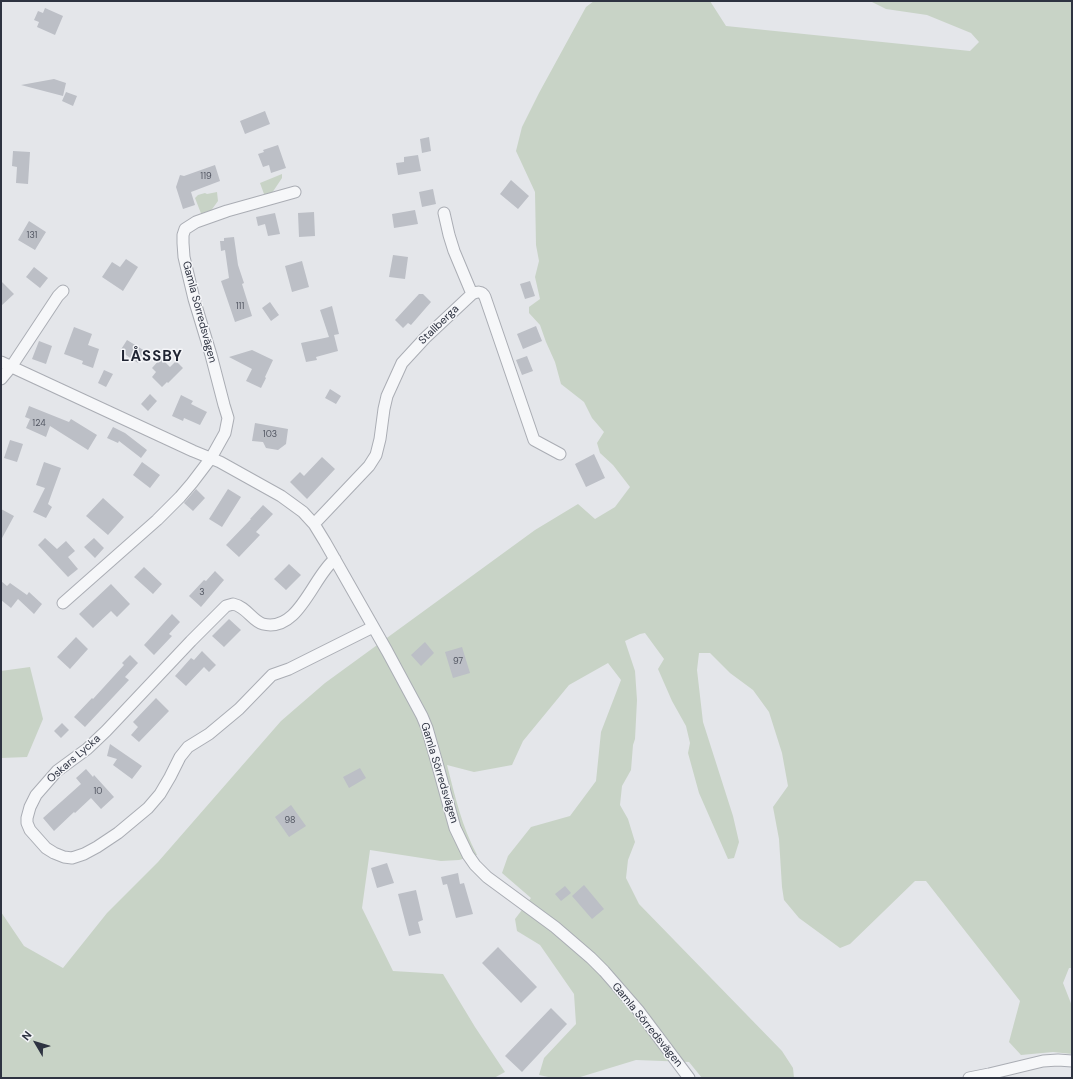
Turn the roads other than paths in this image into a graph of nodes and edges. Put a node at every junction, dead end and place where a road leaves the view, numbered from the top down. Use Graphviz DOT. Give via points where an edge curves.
graph roads {
  1 [pos="295,192"];
  2 [pos="444,213"];
  3 [pos="63,291"];
  4 [pos="472,294"];
  5 [pos="6,364"];
  6 [pos="1,379"];
  7 [pos="560,454"];
  8 [pos="211,458"];
  9 [pos="314,524"];
  10 [pos="335,559"];
  11 [pos="63,603"];
  12 [pos="373,627"];
  13 [pos="1072,1061"];
  14 [pos="689,1078"];
  15 [pos="969,1078"];
  1 -- 8 [label="street, Gamla Sörredsvägen" via="227,211 196,222 184,231 184,257 228,418 225,433"];
  2 -- 4 [label="street" via="454,251"];
  3 -- 5 [label="street"];
  4 -- 7 [label="street" via="484,294 534,440"];
  4 -- 9 [label="street, Stallberga" via="402,363 387,396 376,455 369,466"];
  5 -- 6 [label="street"];
  5 -- 8 [label="street, Gamla Sörredsvägen"];
  8 -- 9 [label="street, Gamla Sörredsvägen" via="281,496 303,512"];
  8 -- 11 [label="street, Gamla Sörredsvägen" via="180,498 162,516"];
  9 -- 10 [label="street, Gamla Sörredsvägen"];
  10 -- 12 [label="street, Gamla Sörredsvägen"];
  10 -- 12 [label="street, Oskars Lycka" via="298,610 280,623 262,624 242,607 233,604 226,606 106,731 57,771 36,795 30,807 27,818 30,830 46,848 64,857 72,858 97,847 148,808 160,794 188,747 209,734 239,709 272,676"];
  12 -- 14 [label="street, Gamla Sörredsvägen" via="422,716 455,828 475,865 487,877 555,926 591,958 638,1010"];
  13 -- 15 [label="street" via="1043,1061"];
}
